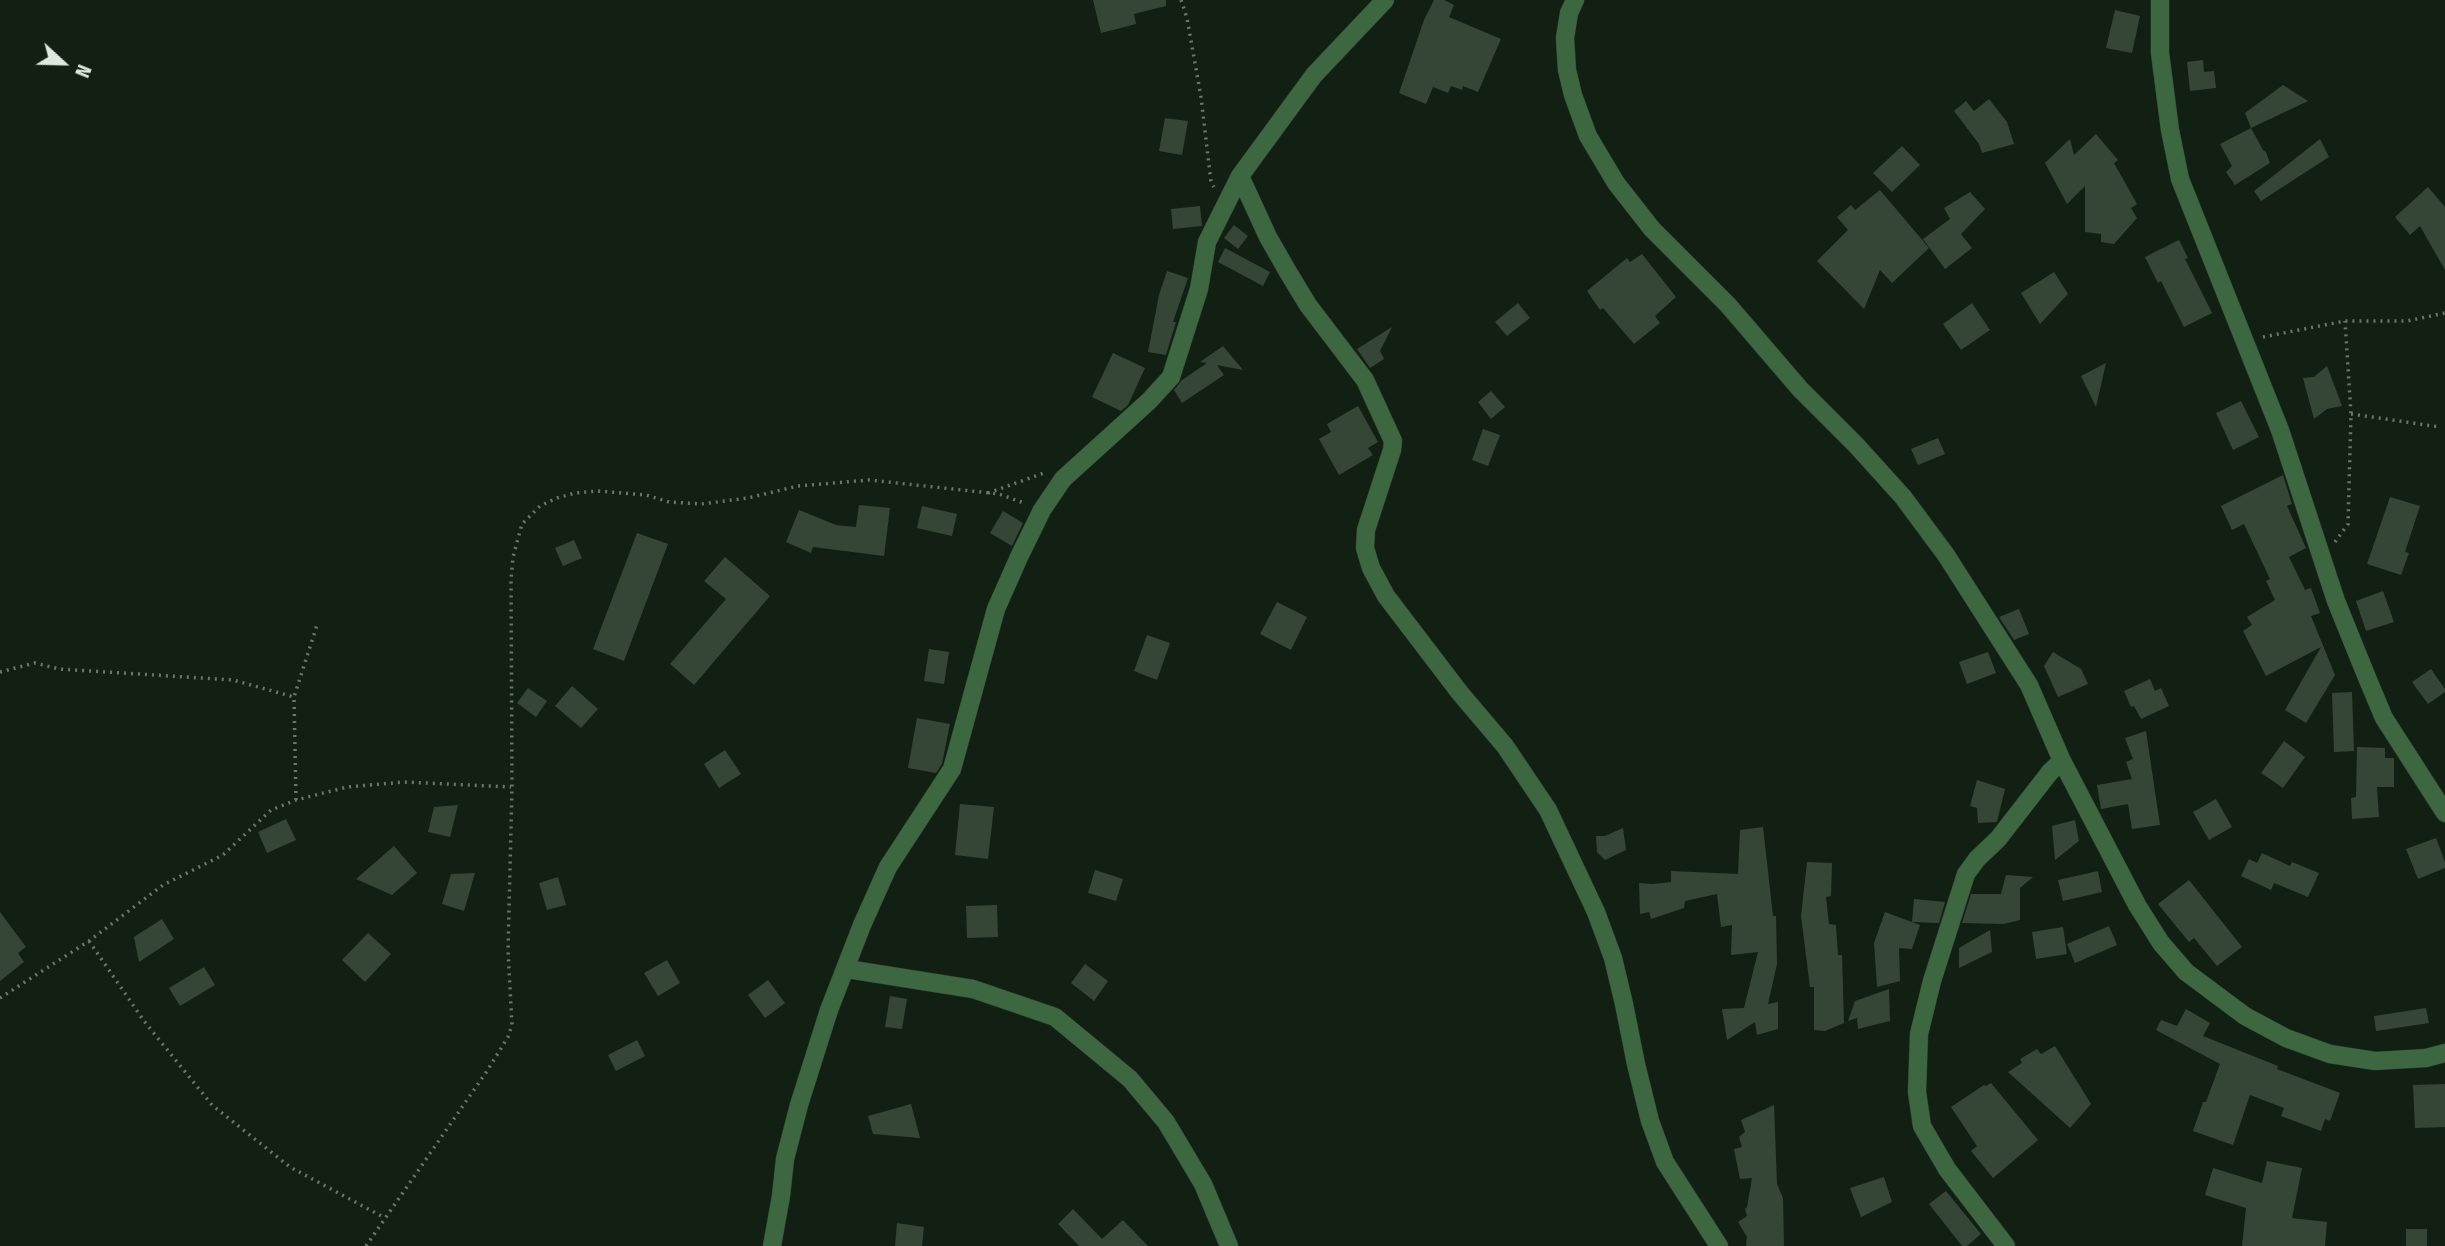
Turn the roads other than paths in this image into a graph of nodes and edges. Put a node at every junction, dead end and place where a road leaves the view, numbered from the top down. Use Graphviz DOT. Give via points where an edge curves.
graph roads {
  1 [pos="1385,0"];
  2 [pos="1575,0"];
  3 [pos="2160,0"];
  4 [pos="1240,176"];
  5 [pos="2062,761"];
  6 [pos="2445,813"];
  7 [pos="846,969"];
  8 [pos="2445,1053"];
  9 [pos="772,1246"];
  10 [pos="1229,1246"];
  11 [pos="1719,1246"];
  12 [pos="2006,1246"];
  1 -- 4 [label="street" via="1314,75"];
  2 -- 5 [label="street" via="1565,38 1567,70 1588,136 1616,183 1652,229 1728,305 1903,497 2029,685"];
  3 -- 6 [label="street" via="2160,53 2180,179 2280,430 2336,601 2384,718"];
  4 -- 7 [label="street" via="1207,242 1199,289 1171,377 1063,479 1042,510 996,609 952,769 888,867"];
  4 -- 11 [label="street" via="1288,272 1365,380 1393,441 1366,530 1371,568 1401,617 1505,746 1549,810 1613,958 1644,1098 1665,1162"];
  5 -- 8 [label="street" via="2137,905 2186,972 2245,1016 2330,1054 2375,1060"];
  5 -- 12 [label="street" via="1966,874 1919,1034 1917,1092 1922,1126 1947,1169"];
  7 -- 9 [label="street" via="799,1105 785,1159"];
  7 -- 10 [label="street" via="973,989 1055,1017 1130,1079 1166,1122 1203,1184"];
}
